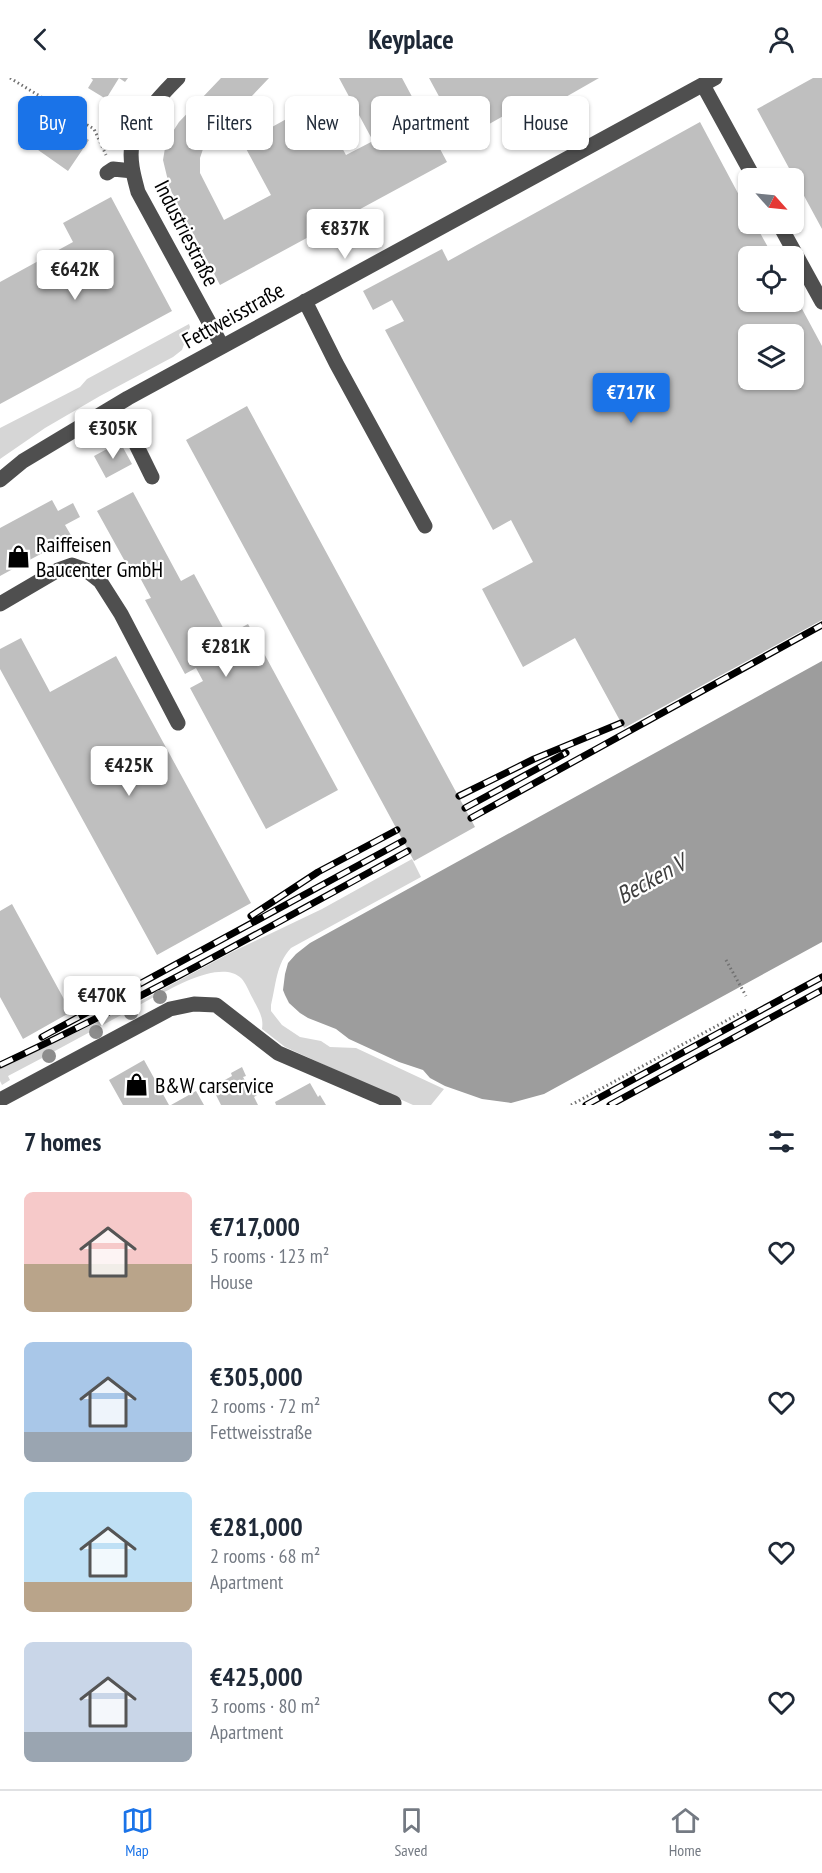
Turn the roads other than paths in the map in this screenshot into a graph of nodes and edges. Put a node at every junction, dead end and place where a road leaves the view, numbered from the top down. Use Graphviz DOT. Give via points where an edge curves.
graph roads {
  1 [pos="178,78"];
  2 [pos="709,81"];
  3 [pos="749,168"];
  4 [pos="110,171"];
  5 [pos="133,171"];
  6 [pos="785,234"];
  7 [pos="306,301"];
  8 [pos="822,302"];
  9 [pos="222,346"];
  10 [pos="113,407"];
  11 [pos="152,477"];
  12 [pos="0,480"];
  13 [pos="425,526"];
  14 [pos="0,604"];
  15 [pos="178,723"];
  16 [pos="0,1100"];
  17 [pos="394,1103"];
  1 -- 5 [label="street, Industriestraße" via="137,129 132,145"];
  2 -- 3 [label="street"];
  2 -- 7 [label="street, Fettweisstraße"];
  4 -- 5 [label="street"];
  5 -- 9 [label="street, Industriestraße" via="138,192"];
  6 -- 8 [label="street"];
  7 -- 9 [label="street, Fettweisstraße"];
  7 -- 13 [label="street"];
  9 -- 10 [label="street, Fettweisstraße"];
  10 -- 11 [label="street" via="125,422"];
  10 -- 12 [label="street, Fettweisstraße" via="23,461"];
  14 -- 15 [label="street" via="58,570 72,566 86,570 100,581 121,614"];
  16 -- 17 [label="street" via="170,1009 194,1004 216,1005 278,1053"];
}
